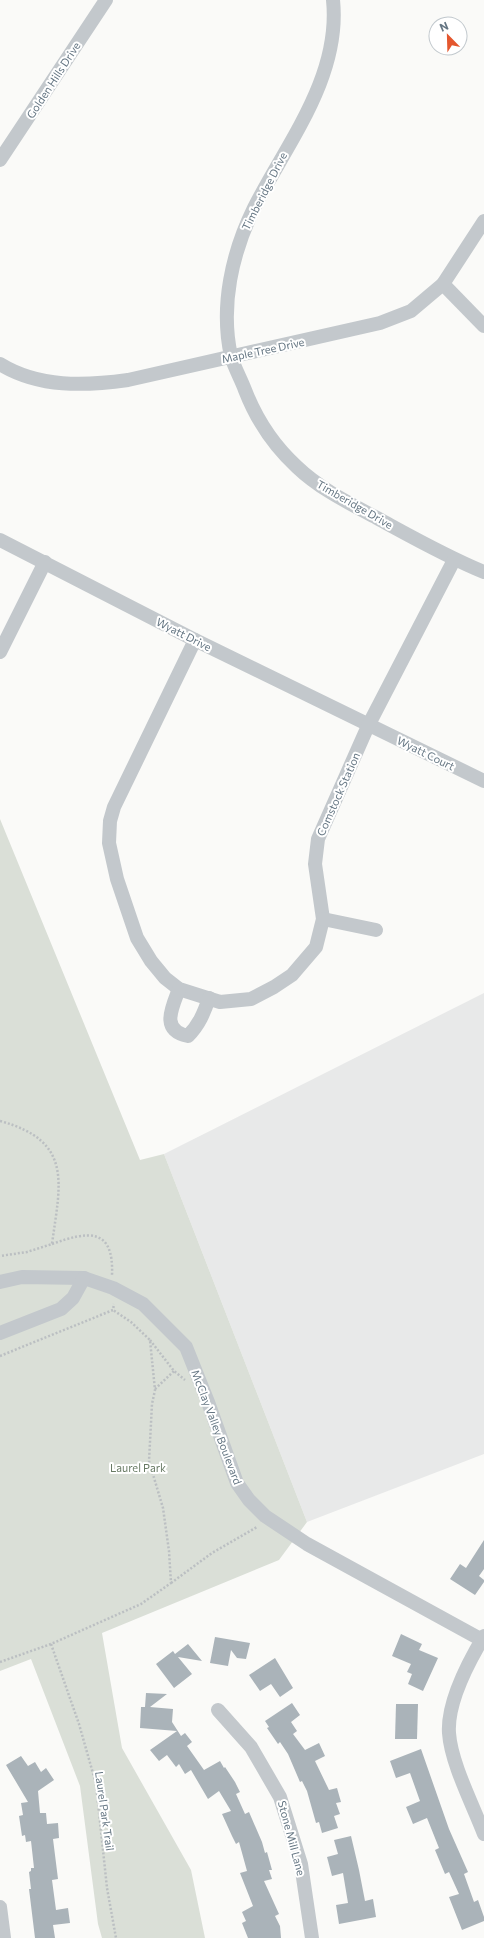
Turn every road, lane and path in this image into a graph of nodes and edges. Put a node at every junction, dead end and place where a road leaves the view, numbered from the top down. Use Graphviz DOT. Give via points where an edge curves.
graph roads {
  1 [pos="106,0"];
  2 [pos="333,0"];
  3 [pos="0,160"];
  4 [pos="484,221"];
  5 [pos="443,284"];
  6 [pos="484,326"];
  7 [pos="232,357"];
  8 [pos="0,364"];
  9 [pos="0,540"];
  10 [pos="454,560"];
  11 [pos="45,562"];
  12 [pos="484,572"];
  13 [pos="194,640"];
  14 [pos="0,652"];
  15 [pos="368,726"];
  16 [pos="484,781"];
  17 [pos="323,919"];
  18 [pos="376,930"];
  19 [pos="179,989"];
  20 [pos="210,998"];
  21 [pos="0,1121"];
  22 [pos="0,1256"];
  23 [pos="84,1278"];
  24 [pos="0,1282"];
  25 [pos="113,1310"];
  26 [pos="0,1333"];
  27 [pos="174,1371"];
  28 [pos="155,1390"];
  29 [pos="258,1527"];
  30 [pos="171,1583"];
  31 [pos="483,1639"];
  32 [pos="52,1644"];
  33 [pos="0,1662"];
  34 [pos="218,1710"];
  35 [pos="484,1834"];
  36 [pos="0,1907"];
  37 [pos="4,1938"];
  38 [pos="116,1938"];
  39 [pos="312,1938"];
  1 -- 3 [label="street, Golden Hills Drive"];
  2 -- 7 [label="street, Timberidge Drive" via="331,40 324,73 311,104 243,230 235,258 228,305"];
  4 -- 5 [label="street, Maple Tree Drive"];
  5 -- 6 [label="street"];
  5 -- 7 [label="street, Maple Tree Drive" via="411,311 380,324"];
  7 -- 8 [label="street, Maple Tree Drive" via="95,385 62,384 11,371"];
  7 -- 10 [label="street, Timberidge Drive" via="259,421 277,447 298,468 322,487"];
  9 -- 11 [label="street, Wyatt Drive"];
  10 -- 12 [label="street, Timberidge Drive"];
  10 -- 15 [label="street, Comstock Station"];
  11 -- 13 [label="street, Wyatt Drive"];
  11 -- 14 [label="street"];
  13 -- 15 [label="street, Wyatt Drive"];
  13 -- 19 [label="street, Comstock Station" via="114,807 108,843 137,938 151,961"];
  15 -- 16 [label="street, Wyatt Court"];
  15 -- 17 [label="street, Comstock Station" via="318,839 315,864"];
  17 -- 18 [label="street"];
  17 -- 20 [label="street, Comstock Station" via="316,947 292,975 274,988 251,999 220,1002"];
  19 -- 20 [label="street, Comstock Station"];
  19 -- 20 [label="street" via="170,1019 171,1026 178,1034 188,1036 194,1031"];
  21 -- 22 [label="path" via="40,1139 53,1154 60,1194 52,1244 27,1252"];
  23 -- 24 [label="street, McClay Valley Boulevard" via="22,1277"];
  23 -- 26 [label="street" via="74,1298 61,1310"];
  23 -- 31 [label="street, McClay Valley Boulevard" via="113,1288 142,1304 186,1347 237,1483 265,1516 313,1548"];
  25 -- 28 [label="path" via="131,1322 150,1340"];
  27 -- 28 [label="path"];
  28 -- 30 [label="path" via="149,1461 163,1508 170,1551"];
  29 -- 30 [label="path" via="212,1553"];
  30 -- 32 [label="path" via="141,1604"];
  31 -- 35 [label="street" via="452,1700 448,1732 460,1774"];
  32 -- 33 [label="path"];
  32 -- 38 [label="path, Laurel Park Trail" via="96,1784 107,1888"];
  34 -- 39 [label="street, Stone Mill Lane" via="250,1747 280,1796 301,1864"];
  36 -- 37 [label="street"];
}
